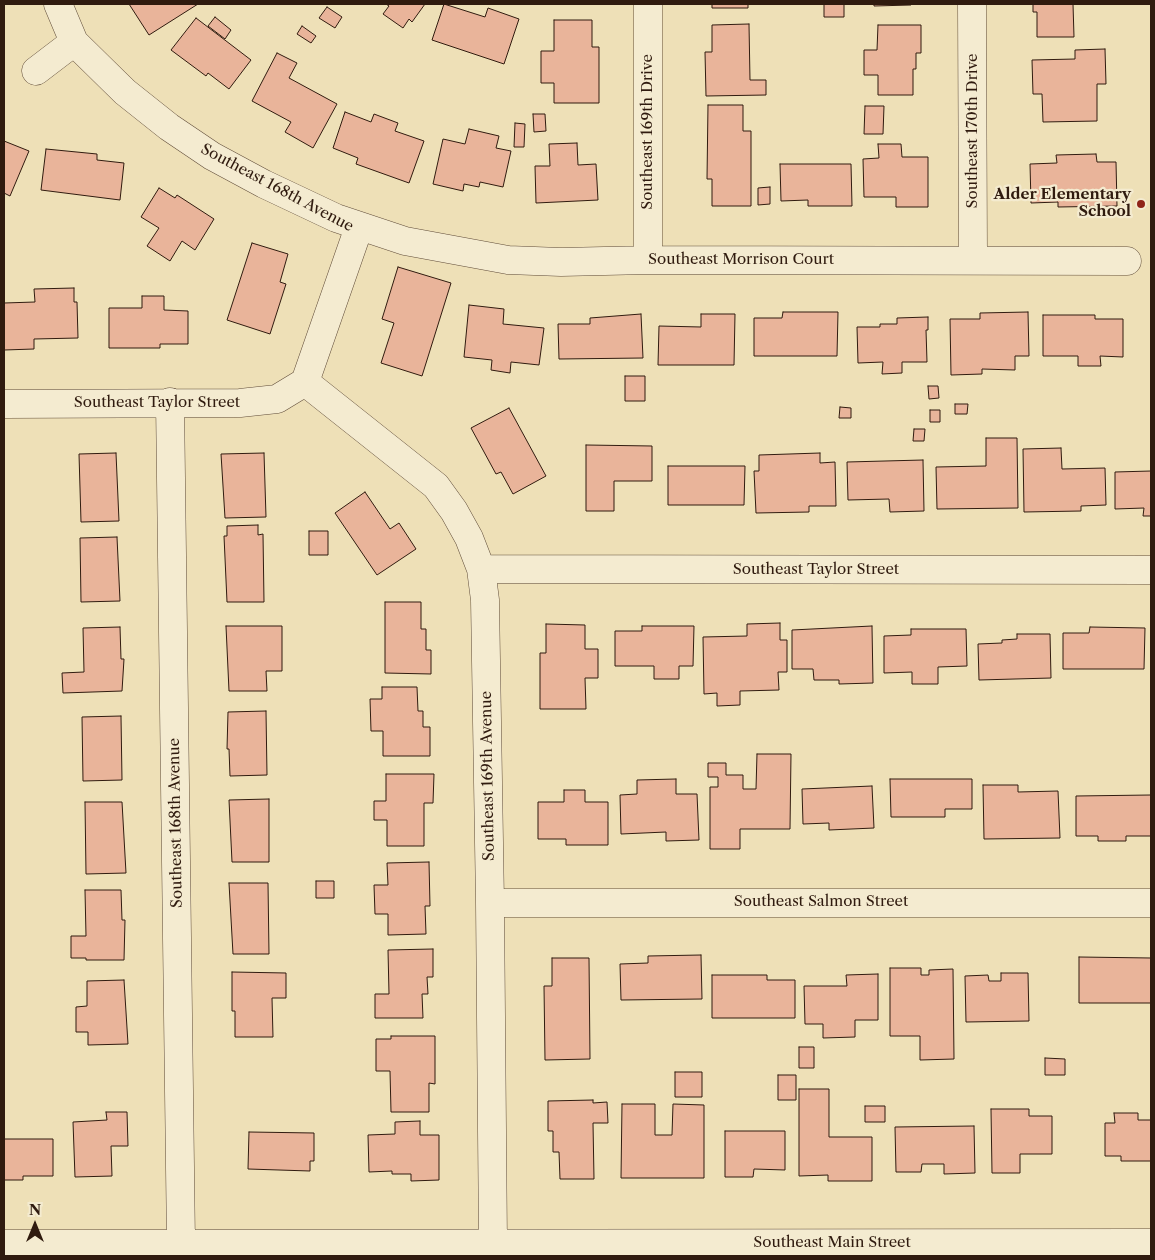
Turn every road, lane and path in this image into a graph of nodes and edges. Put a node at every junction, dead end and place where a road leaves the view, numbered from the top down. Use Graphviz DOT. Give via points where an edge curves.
graph roads {
  1 [pos="58,4"];
  2 [pos="648,4"];
  3 [pos="972,4"];
  4 [pos="74,42"];
  5 [pos="36,71"];
  6 [pos="359,227"];
  7 [pos="973,259"];
  8 [pos="648,260"];
  9 [pos="1127,261"];
  10 [pos="305,382"];
  11 [pos="170,402"];
  12 [pos="4,404"];
  13 [pos="481,569"];
  14 [pos="1151,570"];
  15 [pos="1151,903"];
  16 [pos="490,904"];
  17 [pos="1151,1243"];
  18 [pos="4,1244"];
  19 [pos="181,1244"];
  20 [pos="493,1244"];
  21 [pos="753,1250"];
  1 -- 4 [label="street, Southeast 168th Avenue"];
  2 -- 8 [label="street, Southeast 169th Drive"];
  3 -- 7 [label="street, Southeast 170th Drive"];
  4 -- 5 [label="street"];
  4 -- 6 [label="street, Southeast 168th Avenue" via="125,92 168,127 212,156 264,184"];
  6 -- 8 [label="street, Southeast Morrison Court" via="422,244 508,260"];
  6 -- 10 [label="street, Southeast 168th Avenue"];
  7 -- 8 [label="street, Southeast Morrison Court"];
  7 -- 9 [label="street, Southeast Morrison Court"];
  10 -- 11 [label="street, Southeast Taylor Street" via="278,399 240,403"];
  10 -- 13 [label="street, Southeast 169th Avenue" via="436,486 469,538"];
  11 -- 12 [label="street, Southeast Taylor Street"];
  11 -- 19 [label="street, Southeast 168th Avenue"];
  13 -- 14 [label="street, Southeast Taylor Street"];
  13 -- 16 [label="street, Southeast 169th Avenue"];
  15 -- 16 [label="street, Southeast Salmon Street"];
  16 -- 20 [label="street, Southeast 169th Avenue"];
  17 -- 21 [label="street, Southeast Main Street"];
  18 -- 19 [label="street, Southeast Main Street"];
  19 -- 20 [label="street, Southeast Main Street"];
  20 -- 21 [label="street, Southeast Main Street"];
}
